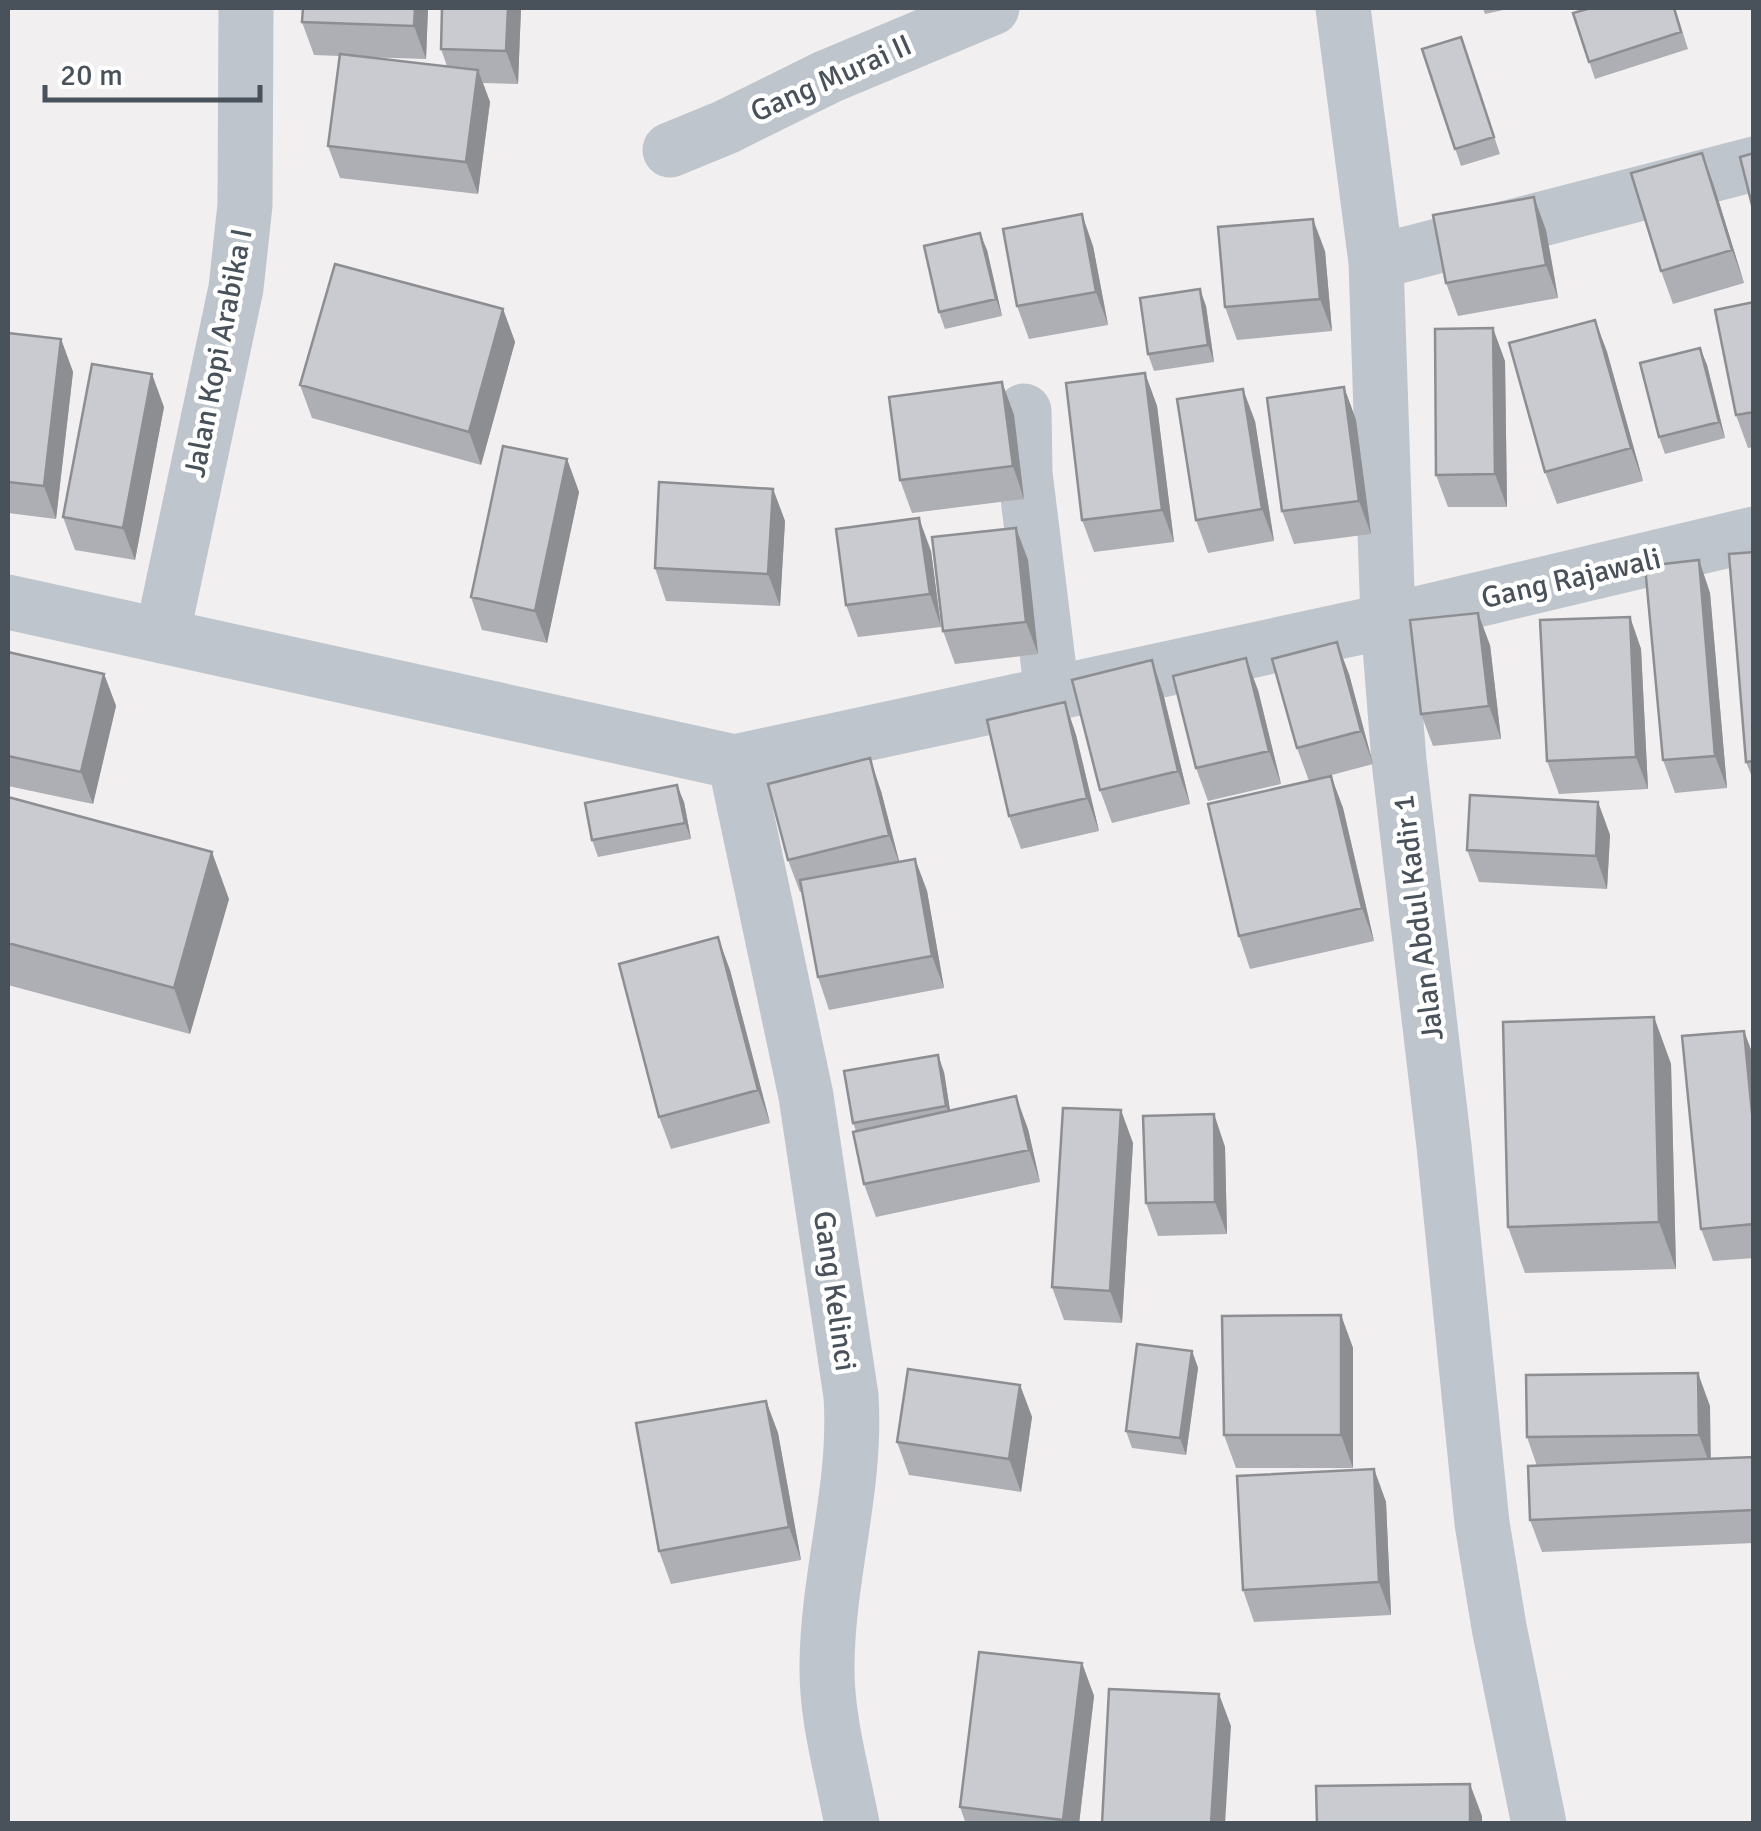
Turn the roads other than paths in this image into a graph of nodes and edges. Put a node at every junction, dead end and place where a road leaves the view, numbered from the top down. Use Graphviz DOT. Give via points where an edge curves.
graph roads {
  1 [pos="246,8"];
  2 [pos="992,8"];
  3 [pos="1343,8"];
  4 [pos="670,150"];
  5 [pos="1754,164"];
  6 [pos="1376,262"];
  7 [pos="1024,411"];
  8 [pos="1754,534"];
  9 [pos="8,602"];
  10 [pos="1388,621"];
  11 [pos="162,636"];
  12 [pos="1052,694"];
  13 [pos="736,762"];
  14 [pos="852,1824"];
  15 [pos="1539,1824"];
  1 -- 11 [label="street, Jalan Kopi Arabika I" via="242,245"];
  2 -- 4 [label="street, Gang Murai II"];
  3 -- 6 [label="street, Jalan Abdul Kadir 1"];
  5 -- 6 [label="street"];
  6 -- 10 [label="street, Jalan Abdul Kadir 1"];
  7 -- 12 [label="street" via="1025,473"];
  8 -- 10 [label="street, Gang Rajawali"];
  9 -- 11 [label="street"];
  10 -- 12 [label="street, Gang Rajawali"];
  10 -- 15 [label="street, Jalan Abdul Kadir 1" via="1482,1523"];
  11 -- 13 [label="street"];
  12 -- 13 [label="street, Gang Rajawali"];
  13 -- 14 [label="street, Gang Kelinci" via="806,1096 851,1396 851,1479 827,1666"];
}
